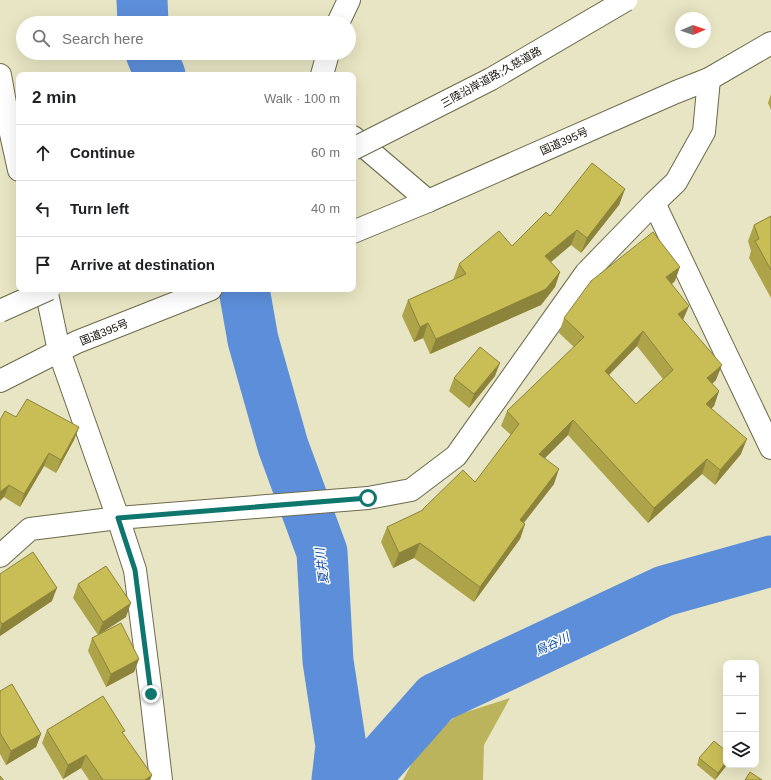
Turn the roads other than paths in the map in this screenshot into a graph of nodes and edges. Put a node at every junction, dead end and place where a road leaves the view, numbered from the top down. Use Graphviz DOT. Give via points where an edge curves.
graph roads {
  1 [pos="349,0"];
  2 [pos="626,0"];
  3 [pos="341,16"];
  4 [pos="771,43"];
  5 [pos="326,60"];
  6 [pos="323,72"];
  7 [pos="0,75"];
  8 [pos="709,79"];
  9 [pos="356,140"];
  10 [pos="356,147"];
  11 [pos="16,156"];
  12 [pos="428,201"];
  13 [pos="654,203"];
  14 [pos="356,231"];
  15 [pos="42,292"];
  16 [pos="47,292"];
  17 [pos="204,292"];
  18 [pos="0,311"];
  19 [pos="68,347"];
  20 [pos="0,381"];
  21 [pos="771,448"];
  22 [pos="118,518"];
  23 [pos="0,556"];
  24 [pos="161,780"];
  1 -- 3 [label="main road"];
  2 -- 10 [label="main road, 三陸沿岸道路;久慈道路, bridge" via="491,79"];
  4 -- 8 [label="main road, 国道395号"];
  5 -- 6 [label="main road"];
  7 -- 11 [label="main road"];
  8 -- 12 [label="main road, 国道395号"];
  8 -- 13 [label="main road" via="704,132 676,182"];
  9 -- 12 [label="main road"];
  12 -- 14 [label="main road, 国道395号"];
  13 -- 21 [label="main road"];
  13 -- 22 [label="main road" via="586,273 456,456 411,490 368,498"];
  15 -- 18 [label="main road, bridge"];
  16 -- 19 [label="main road"];
  17 -- 19 [label="main road, 国道395号"];
  19 -- 20 [label="main road, 国道395号"];
  19 -- 22 [label="main road"];
  22 -- 23 [label="main road" via="30,529"];
  22 -- 24 [label="main road" via="135,570"];
}
